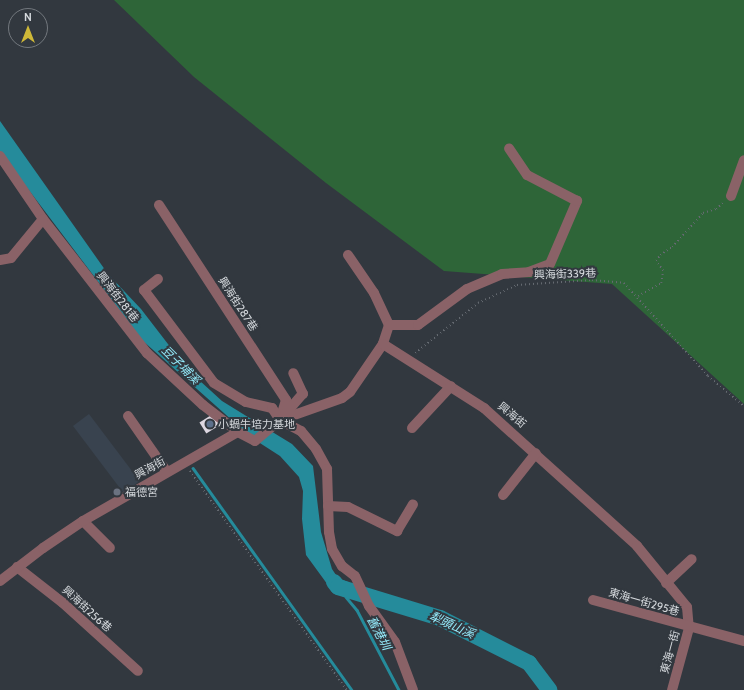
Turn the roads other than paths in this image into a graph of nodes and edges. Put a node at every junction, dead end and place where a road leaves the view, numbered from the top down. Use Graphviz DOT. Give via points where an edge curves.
graph roads {
  1 [pos="509,148"];
  2 [pos="0,156"];
  3 [pos="744,160"];
  4 [pos="731,196"];
  5 [pos="159,204"];
  6 [pos="43,218"];
  7 [pos="348,254"];
  8 [pos="0,260"];
  9 [pos="158,279"];
  10 [pos="389,325"];
  11 [pos="383,344"];
  12 [pos="293,373"];
  13 [pos="451,386"];
  14 [pos="128,416"];
  15 [pos="280,420"];
  16 [pos="412,428"];
  17 [pos="238,432"];
  18 [pos="536,453"];
  19 [pos="167,472"];
  20 [pos="503,495"];
  21 [pos="412,504"];
  22 [pos="328,506"];
  23 [pos="83,521"];
  24 [pos="110,548"];
  25 [pos="692,559"];
  26 [pos="17,567"];
  27 [pos="1,578"];
  28 [pos="666,583"];
  29 [pos="593,600"];
  30 [pos="689,628"];
  31 [pos="744,641"];
  32 [pos="138,671"];
  33 [pos="413,690"];
  34 [pos="672,690"];
  1 -- 10 [label="street" via="526,175 577,201 550,264 529,272 502,274 467,289 418,325"];
  2 -- 6 [label="street, 興海街281巷"];
  3 -- 4 [label="street"];
  5 -- 15 [label="street, 興海街287巷" via="286,400"];
  6 -- 8 [label="street" via="11,258"];
  6 -- 17 [label="street, 興海街281巷" via="147,353 203,405"];
  7 -- 10 [label="street" via="374,293"];
  9 -- 15 [label="street" via="144,290 214,383 246,402 267,405"];
  10 -- 11 [label="street"];
  11 -- 13 [label="street, 興海街"];
  11 -- 15 [label="street" via="350,392 342,398"];
  12 -- 15 [label="street" via="303,394"];
  13 -- 16 [label="street"];
  13 -- 18 [label="street, 興海街" via="484,408"];
  14 -- 19 [label="street"];
  15 -- 17 [label="street" via="255,441"];
  15 -- 22 [label="street" via="301,431 316,449 327,469"];
  17 -- 19 [label="street, 興海街"];
  18 -- 20 [label="street"];
  18 -- 28 [label="street, 興海街" via="637,546"];
  19 -- 23 [label="street, 興海街"];
  21 -- 22 [label="street" via="397,531 348,507"];
  22 -- 33 [label="street" via="332,549 342,566 356,576 369,606 395,642"];
  23 -- 24 [label="street"];
  23 -- 26 [label="street, 興海街"];
  25 -- 28 [label="street"];
  26 -- 27 [label="street, 興海街"];
  26 -- 32 [label="street, 興海街256巷" via="63,602"];
  28 -- 30 [label="street, 興海街" via="687,607"];
  29 -- 30 [label="street, 東海一街295巷"];
  30 -- 31 [label="street, 東海一街"];
  30 -- 34 [label="street, 東海一街"];
}
